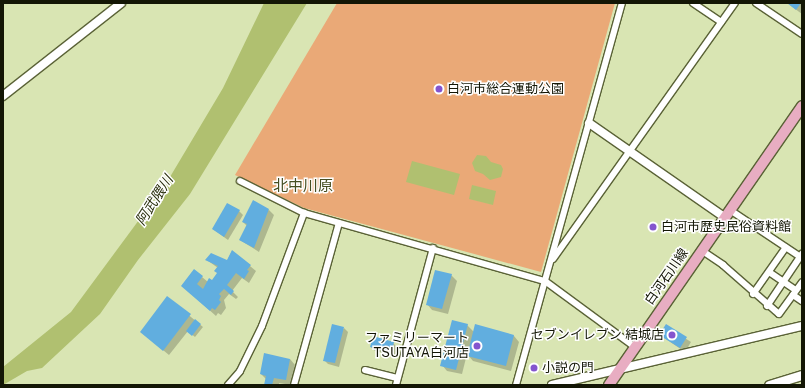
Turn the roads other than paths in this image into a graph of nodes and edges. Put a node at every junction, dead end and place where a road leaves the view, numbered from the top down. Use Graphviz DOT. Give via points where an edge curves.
graph roads {
  1 [pos="121,3"];
  2 [pos="622,3"];
  3 [pos="693,3"];
  4 [pos="734,3"];
  5 [pos="756,3"];
  6 [pos="721,22"];
  7 [pos="802,34"];
  8 [pos="3,96"];
  9 [pos="802,106"];
  10 [pos="589,123"];
  11 [pos="631,152"];
  12 [pos="240,181"];
  13 [pos="304,212"];
  14 [pos="727,213"];
  15 [pos="339,223"];
  16 [pos="786,247"];
  17 [pos="433,248"];
  18 [pos="702,250"];
  19 [pos="801,256"];
  20 [pos="550,263"];
  21 [pos="769,272"];
  22 [pos="545,281"];
  23 [pos="783,281"];
  24 [pos="802,282"];
  25 [pos="794,293"];
  26 [pos="753,294"];
  27 [pos="802,301"];
  28 [pos="767,306"];
  29 [pos="802,326"];
  30 [pos="635,347"];
  31 [pos="365,370"];
  32 [pos="618,370"];
  33 [pos="802,375"];
  34 [pos="397,378"];
  35 [pos="228,385"];
  36 [pos="294,385"];
  37 [pos="396,385"];
  38 [pos="516,385"];
  39 [pos="552,385"];
  40 [pos="609,385"];
  41 [pos="769,385"];
  1 -- 8 [label="street"];
  2 -- 10 [label="street"];
  3 -- 6 [label="street"];
  4 -- 6 [label="street"];
  5 -- 7 [label="street"];
  6 -- 11 [label="street"];
  9 -- 14 [label="main road, 白河石川線"];
  10 -- 11 [label="street"];
  10 -- 20 [label="street"];
  11 -- 14 [label="street"];
  11 -- 20 [label="street"];
  12 -- 13 [label="street"];
  13 -- 15 [label="street"];
  13 -- 35 [label="street" via="262,326 240,371"];
  14 -- 16 [label="street"];
  14 -- 18 [label="main road, 白河石川線"];
  15 -- 17 [label="street"];
  15 -- 36 [label="street"];
  16 -- 19 [label="street"];
  16 -- 21 [label="street"];
  17 -- 22 [label="street"];
  17 -- 34 [label="street"];
  18 -- 26 [label="street" via="723,265"];
  18 -- 30 [label="main road, 白河石川線"];
  19 -- 23 [label="street"];
  20 -- 22 [label="street"];
  21 -- 23 [label="street"];
  21 -- 26 [label="street"];
  22 -- 30 [label="street"];
  22 -- 38 [label="street"];
  23 -- 25 [label="street"];
  23 -- 28 [label="street"];
  24 -- 25 [label="street"];
  25 -- 27 [label="street"];
  25 -- 28 [label="street" via="779,314"];
  26 -- 28 [label="street"];
  29 -- 32 [label="street"];
  30 -- 32 [label="main road, 白河石川線"];
  31 -- 34 [label="street"];
  32 -- 39 [label="street"];
  32 -- 40 [label="main road, 白河石川線"];
  33 -- 41 [label="main road"];
  34 -- 37 [label="street"];
}
